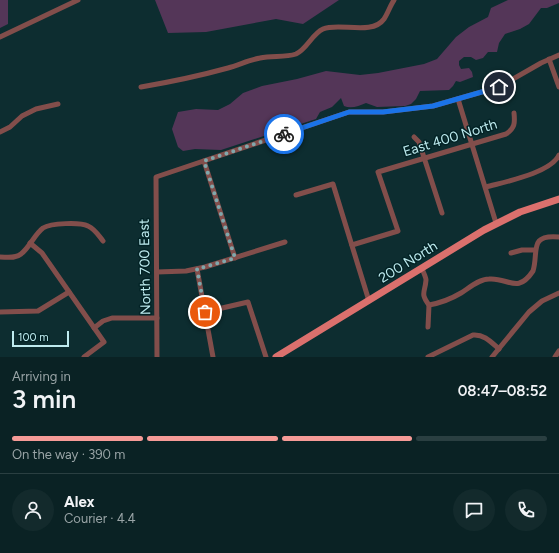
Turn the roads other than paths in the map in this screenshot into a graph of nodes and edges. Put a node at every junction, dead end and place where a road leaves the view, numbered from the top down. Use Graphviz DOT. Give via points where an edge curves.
graph roads {
  1 [pos="78,0"];
  2 [pos="394,0"];
  3 [pos="0,37"];
  4 [pos="559,56"];
  5 [pos="549,59"];
  6 [pos="559,87"];
  7 [pos="142,88"];
  8 [pos="458,99"];
  9 [pos="58,104"];
  10 [pos="514,113"];
  11 [pos="0,132"];
  12 [pos="414,137"];
  13 [pos="472,144"];
  14 [pos="558,157"];
  15 [pos="425,158"];
  16 [pos="204,161"];
  17 [pos="486,188"];
  18 [pos="296,195"];
  19 [pos="559,199"];
  20 [pos="442,213"];
  21 [pos="496,223"];
  22 [pos="559,236"];
  23 [pos="103,241"];
  24 [pos="285,242"];
  25 [pos="30,243"];
  26 [pos="352,245"];
  27 [pos="535,250"];
  28 [pos="511,253"];
  29 [pos="0,257"];
  30 [pos="235,258"];
  31 [pos="422,268"];
  32 [pos="197,269"];
  33 [pos="157,272"];
  34 [pos="69,292"];
  35 [pos="559,293"];
  36 [pos="369,301"];
  37 [pos="429,305"];
  38 [pos="0,312"];
  39 [pos="205,312"];
  40 [pos="155,318"];
  41 [pos="428,327"];
  42 [pos="94,328"];
  43 [pos="499,349"];
  44 [pos="559,351"];
  45 [pos="84,357"];
  46 [pos="158,357"];
  47 [pos="213,357"];
  48 [pos="266,357"];
  49 [pos="276,357"];
  50 [pos="428,357"];
  51 [pos="492,357"];
  52 [pos="555,357"];
  1 -- 3 [label="street"];
  2 -- 7 [label="street" via="384,20 376,25 323,29 297,53 281,57 261,57 191,78"];
  4 -- 5 [label="street"];
  5 -- 6 [label="street"];
  5 -- 8 [label="street" via="499,87"];
  8 -- 13 [label="street"];
  8 -- 16 [label="street" via="433,106 383,112 349,112"];
  9 -- 11 [label="street" via="22,116"];
  10 -- 13 [label="street, East 400 North" via="513,129 506,134"];
  12 -- 15 [label="street" via="420,142"];
  13 -- 15 [label="street, East 400 North"];
  13 -- 17 [label="street"];
  14 -- 17 [label="street" via="541,171"];
  15 -- 20 [label="street"];
  15 -- 26 [label="street, East 400 North" via="378,172 398,231"];
  16 -- 30 [label="street"];
  16 -- 33 [label="street, North 700 East" via="156,177"];
  17 -- 21 [label="street"];
  18 -- 26 [label="street" via="333,184"];
  19 -- 21 [label="main road, 200 North"];
  21 -- 31 [label="main road, 200 North"];
  22 -- 27 [label="street" via="545,237 540,240"];
  23 -- 25 [label="street" via="89,226 80,224 50,225"];
  24 -- 30 [label="street"];
  25 -- 29 [label="street" via="21,255"];
  25 -- 34 [label="street" via="42,253"];
  26 -- 36 [label="street"];
  27 -- 28 [label="street"];
  27 -- 37 [label="street" via="533,271 522,282 510,284 488,278 460,294"];
  30 -- 32 [label="street"];
  31 -- 36 [label="main road, 200 North"];
  31 -- 37 [label="street" via="426,279 423,294"];
  32 -- 33 [label="street"];
  32 -- 39 [label="street"];
  33 -- 40 [label="street, North 700 East"];
  34 -- 38 [label="street" via="38,311"];
  34 -- 42 [label="street"];
  35 -- 43 [label="street" via="542,301 530,312"];
  36 -- 49 [label="main road, 200 North"];
  37 -- 41 [label="street"];
  39 -- 47 [label="street"];
  39 -- 48 [label="street" via="248,302"];
  40 -- 42 [label="street" via="112,318"];
  40 -- 46 [label="street, North 700 East"];
  42 -- 45 [label="street" via="104,342"];
  43 -- 50 [label="street" via="484,336 473,335"];
  43 -- 51 [label="street"];
  44 -- 52 [label="street"];
}
